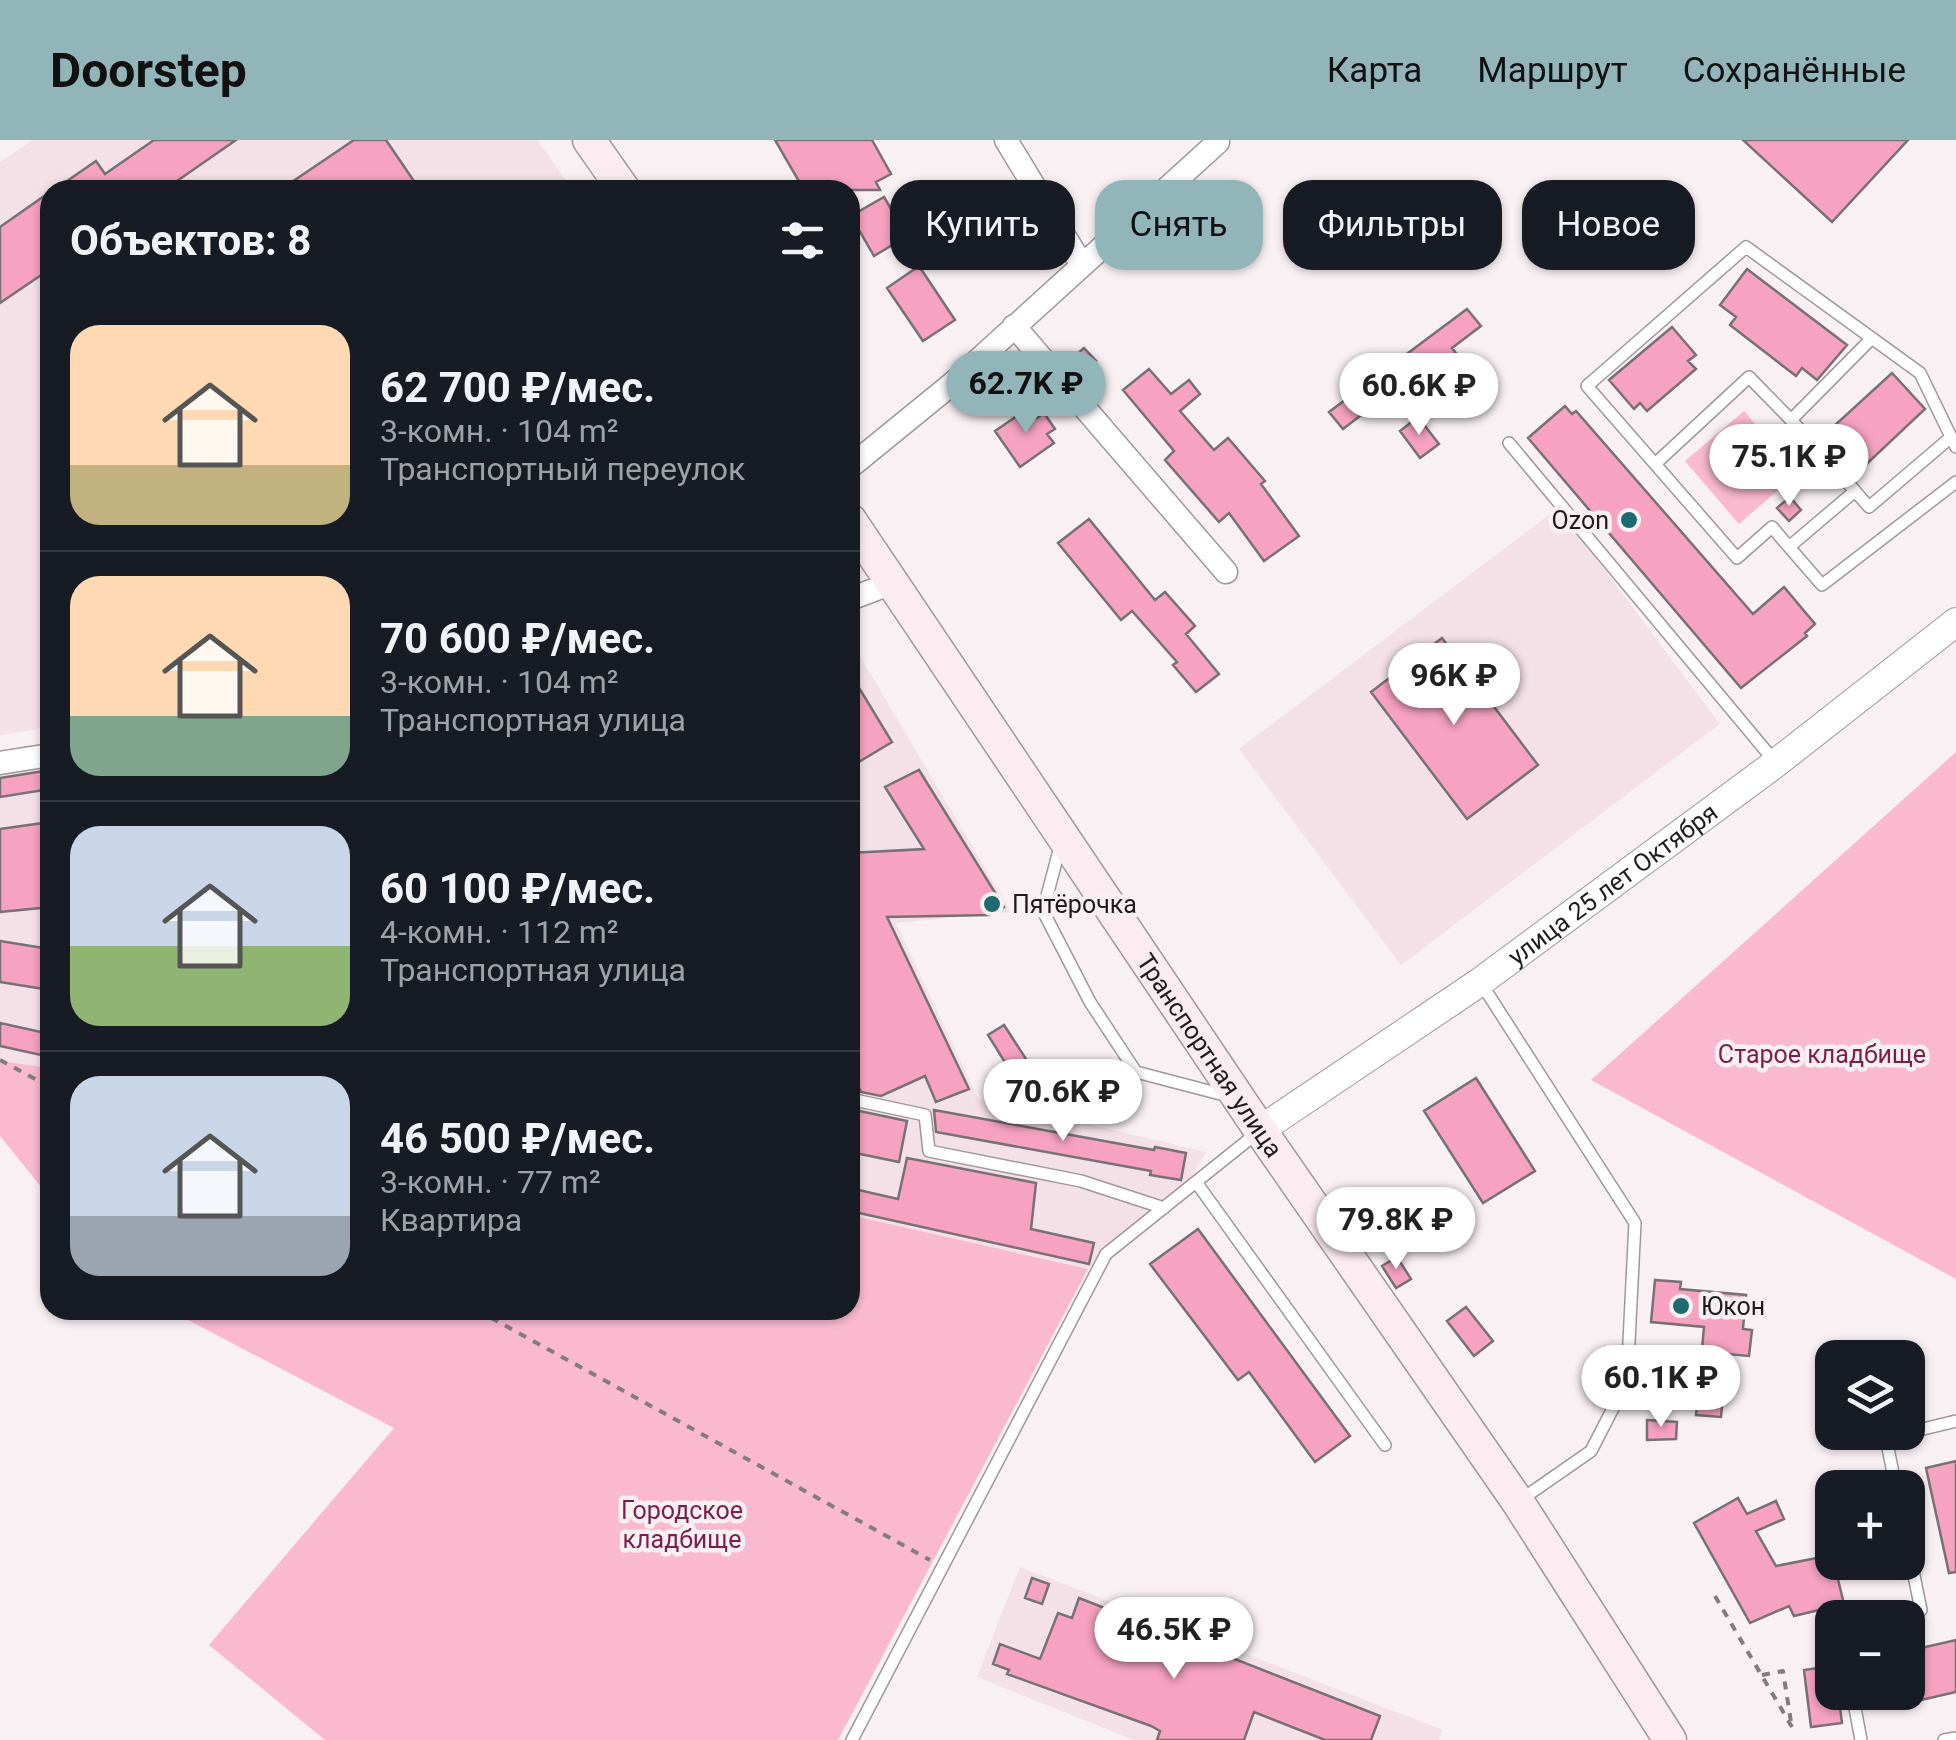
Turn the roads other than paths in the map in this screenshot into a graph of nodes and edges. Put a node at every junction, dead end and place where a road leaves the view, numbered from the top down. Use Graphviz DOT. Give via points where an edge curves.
graph roads {
  1 [pos="590,140"];
  2 [pos="1006,140"];
  3 [pos="1218,141"];
  4 [pos="617,180"];
  5 [pos="1082,265"];
  6 [pos="1014,326"];
  7 [pos="1872,338"];
  8 [pos="1790,420"];
  9 [pos="1953,442"];
  10 [pos="1509,443"];
  11 [pos="860,459"];
  12 [pos="1655,464"];
  13 [pos="1956,482"];
  14 [pos="1855,490"];
  15 [pos="860,535"];
  16 [pos="1789,547"];
  17 [pos="1226,572"];
  18 [pos="892,582"];
  19 [pos="860,595"];
  20 [pos="1956,622"];
  21 [pos="40,757"];
  22 [pos="0,763"];
  23 [pos="1776,763"];
  24 [pos="1063,835"];
  25 [pos="1480,982"];
  26 [pos="1242,1100"];
  27 [pos="860,1101"];
  28 [pos="1260,1130"];
  29 [pos="1196,1182"];
  30 [pos="1164,1208"];
  31 [pos="1956,1421"];
  32 [pos="1385,1445"];
  33 [pos="1892,1470"];
  34 [pos="1518,1502"];
  35 [pos="1855,1710"];
  36 [pos="1956,1738"];
  37 [pos="852,1740"];
  38 [pos="1670,1740"];
  39 [pos="1861,1740"];
  40 [pos="1944,1740"];
  1 -- 4 [label="main road"];
  2 -- 5 [label="street"];
  3 -- 5 [label="street"];
  5 -- 6 [label="street"];
  6 -- 11 [label="street"];
  6 -- 17 [label="street"];
  7 -- 8 [label="lane"];
  7 -- 9 [label="lane" via="1920,373"];
  7 -- 12 [label="lane" via="1746,247 1588,386"];
  8 -- 12 [label="lane" via="1749,376"];
  8 -- 14 [label="lane"];
  9 -- 14 [label="lane" via="1869,507"];
  10 -- 23 [label="lane"];
  12 -- 16 [label="lane" via="1736,558 1772,527"];
  13 -- 16 [label="lane" via="1822,585"];
  14 -- 16 [label="lane"];
  15 -- 18 [label="main road, Транспортная улица"];
  18 -- 19 [label="street"];
  18 -- 24 [label="main road, Транспортная улица"];
  20 -- 23 [label="street, улица 25 лет Октября"];
  21 -- 22 [label="street"];
  23 -- 25 [label="street, улица 25 лет Октября"];
  24 -- 26 [label="main road, Транспортная улица"];
  24 -- 26 [label="lane" via="1044,910 1090,1002 1136,1072"];
  25 -- 28 [label="street, улица 25 лет Октября"];
  25 -- 34 [label="lane" via="1634,1223 1627,1381 1591,1451"];
  26 -- 28 [label="main road, Транспортная улица"];
  27 -- 30 [label="lane" via="926,1116 928,1151 1081,1181"];
  28 -- 29 [label="lane"];
  28 -- 34 [label="main road, Транспортная улица"];
  29 -- 30 [label="lane"];
  29 -- 32 [label="lane"];
  30 -- 37 [label="lane" via="1106,1254"];
  31 -- 33 [label="lane" via="1886,1438"];
  34 -- 38 [label="main road, Транспортная улица"];
  35 -- 39 [label="lane"];
  36 -- 40 [label="lane"];
}
